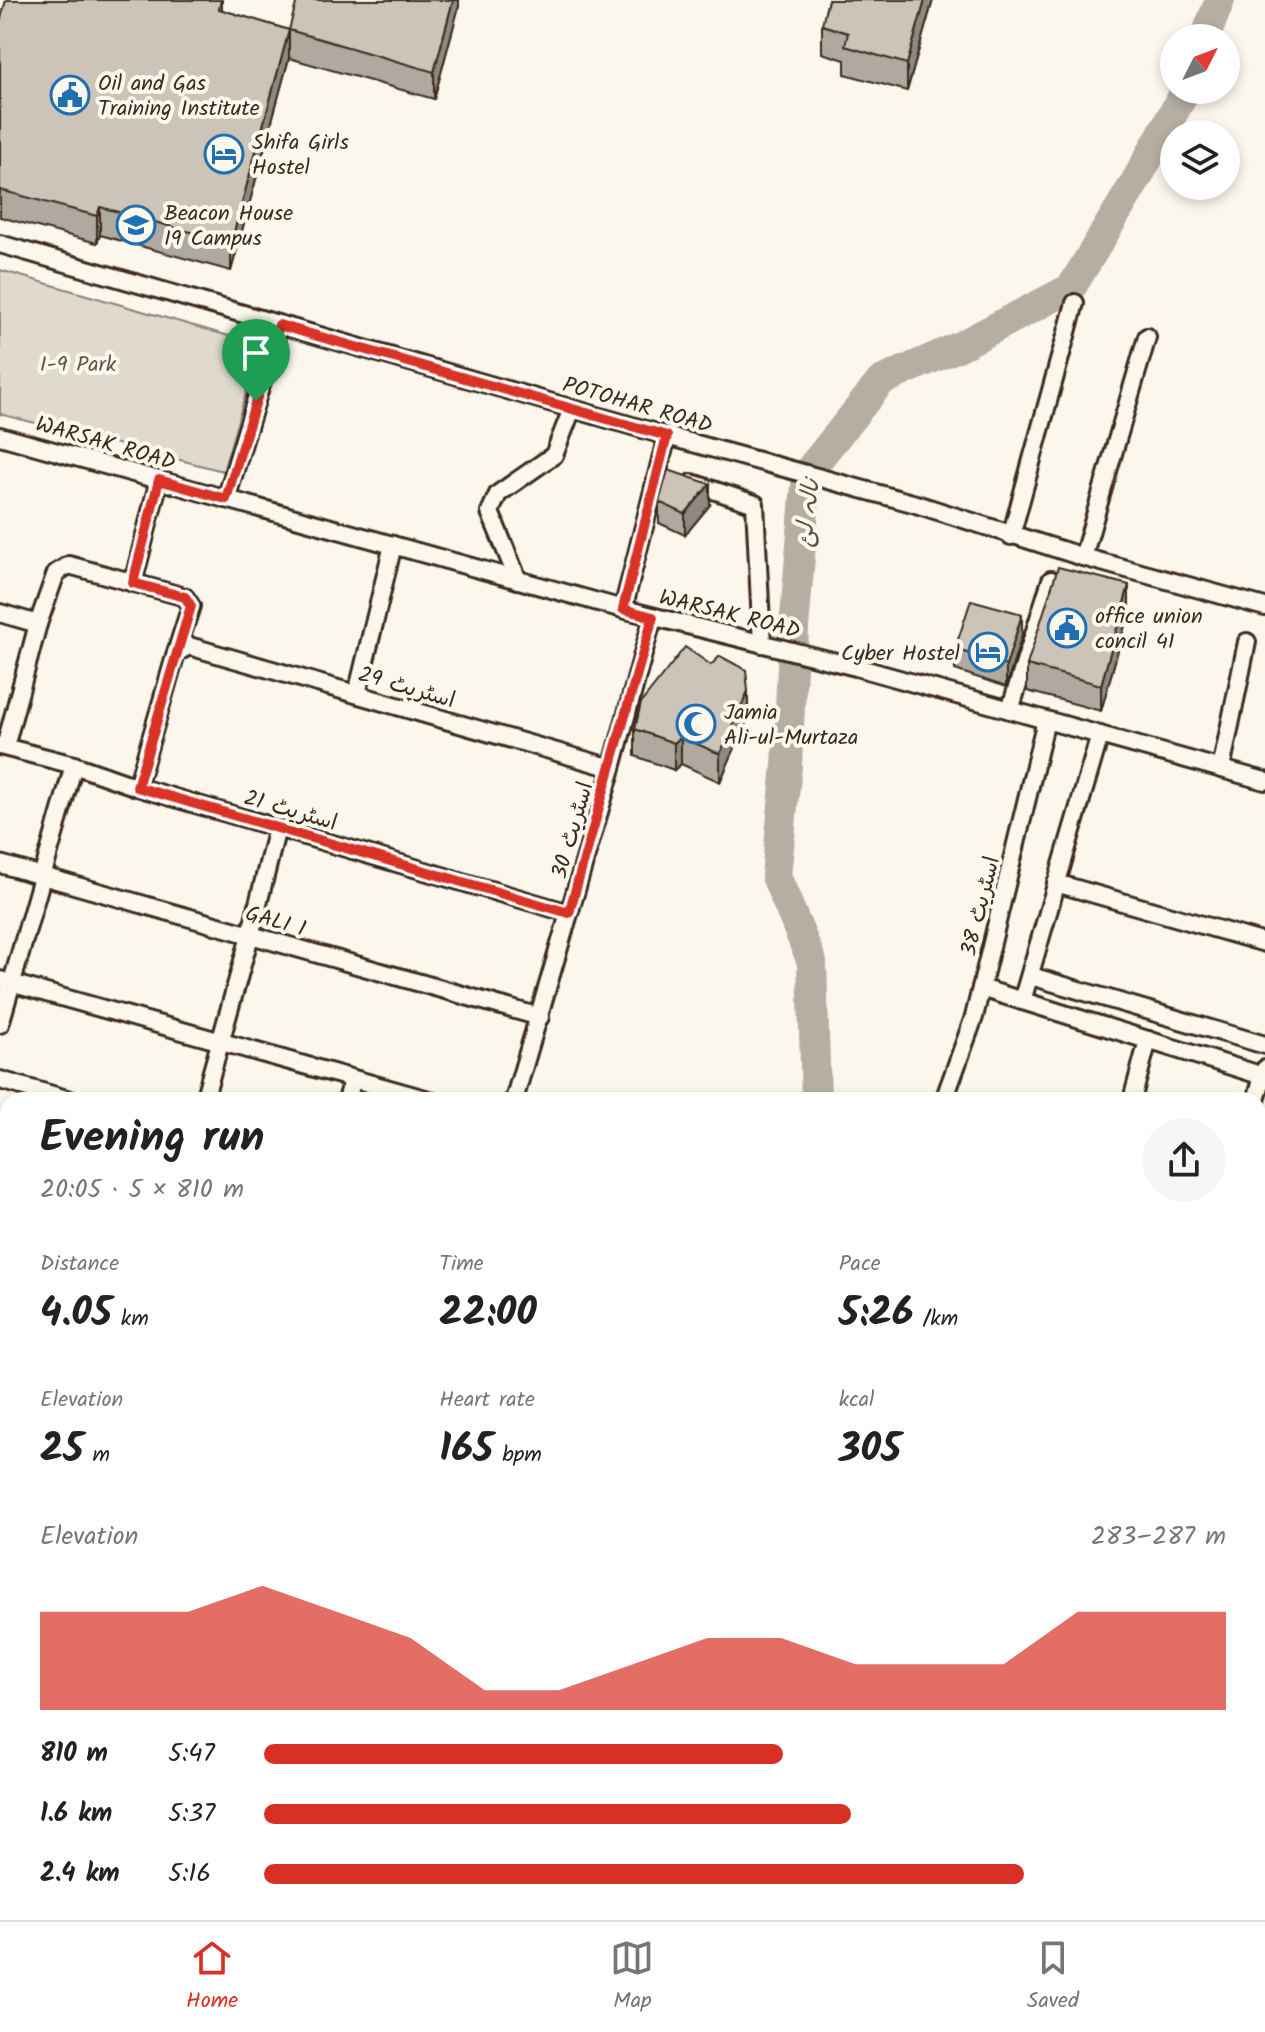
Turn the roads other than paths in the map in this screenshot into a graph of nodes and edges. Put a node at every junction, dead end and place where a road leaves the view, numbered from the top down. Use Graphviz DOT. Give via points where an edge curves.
graph roads {
  1 [pos="0,244"];
  2 [pos="1075,303"];
  3 [pos="279,325"];
  4 [pos="1147,337"];
  5 [pos="572,409"];
  6 [pos="0,436"];
  7 [pos="667,436"];
  8 [pos="159,480"];
  9 [pos="685,481"];
  10 [pos="226,499"];
  11 [pos="1011,536"];
  12 [pos="393,545"];
  13 [pos="1083,557"];
  14 [pos="518,580"];
  15 [pos="1051,580"];
  16 [pos="133,583"];
  17 [pos="1265,607"];
  18 [pos="623,609"];
  19 [pos="0,613"];
  20 [pos="653,617"];
  21 [pos="38,624"];
  22 [pos="1247,642"];
  23 [pos="768,645"];
  24 [pos="183,650"];
  25 [pos="357,694"];
  26 [pos="1010,710"];
  27 [pos="1046,720"];
  28 [pos="1100,735"];
  29 [pos="3,747"];
  30 [pos="74,765"];
  31 [pos="612,768"];
  32 [pos="1221,769"];
  33 [pos="1265,781"];
  34 [pos="137,787"];
  35 [pos="277,828"];
  36 [pos="0,864"];
  37 [pos="42,876"];
  38 [pos="1056,883"];
  39 [pos="569,913"];
  40 [pos="250,936"];
  41 [pos="1265,943"];
  42 [pos="1031,976"];
  43 [pos="6,982"];
  44 [pos="981,988"];
  45 [pos="1022,1001"];
  46 [pos="540,1017"];
  47 [pos="0,1024"];
  48 [pos="1148,1040"];
  49 [pos="220,1041"];
  50 [pos="1265,1045"];
  51 [pos="1264,1072"];
  52 [pos="353,1079"];
  53 [pos="0,1080"];
  54 [pos="42,1092"];
  55 [pos="206,1092"];
  56 [pos="349,1092"];
  57 [pos="400,1092"];
  58 [pos="517,1092"];
  59 [pos="947,1092"];
  60 [pos="1134,1092"];
  61 [pos="1260,1092"];
  1 -- 3 [label="street, POTOHAR ROAD"];
  2 -- 11 [label="street"];
  3 -- 5 [label="street, POTOHAR ROAD"];
  3 -- 10 [label="street"];
  4 -- 13 [label="street"];
  5 -- 7 [label="street, POTOHAR ROAD"];
  5 -- 14 [label="street" via="554,455 498,494 490,512"];
  6 -- 8 [label="street, WARSAK ROAD"];
  7 -- 11 [label="street, POTOHAR ROAD"];
  7 -- 18 [label="street"];
  8 -- 10 [label="street, WARSAK ROAD"];
  8 -- 16 [label="street"];
  9 -- 23 [label="street" via="755,504"];
  10 -- 12 [label="street, WARSAK ROAD"];
  11 -- 13 [label="street, POTOHAR ROAD"];
  12 -- 14 [label="street, WARSAK ROAD"];
  12 -- 25 [label="street"];
  13 -- 17 [label="street, POTOHAR ROAD"];
  14 -- 18 [label="street, WARSAK ROAD"];
  15 -- 26 [label="street"];
  16 -- 21 [label="street" via="69,565 56,573"];
  16 -- 24 [label="street" via="185,597 191,606"];
  18 -- 20 [label="street, WARSAK ROAD"];
  19 -- 21 [label="street"];
  20 -- 23 [label="street, WARSAK ROAD"];
  20 -- 31 [label="street, اسٹریٹ 30"];
  21 -- 29 [label="street"];
  22 -- 32 [label="street"];
  23 -- 26 [label="street, WARSAK ROAD"];
  24 -- 25 [label="street, اسٹریٹ 29"];
  24 -- 34 [label="street"];
  25 -- 31 [label="street, اسٹریٹ 29"];
  26 -- 27 [label="street, WARSAK ROAD"];
  27 -- 28 [label="street, WARSAK ROAD"];
  27 -- 44 [label="street, اسٹریٹ 38"];
  28 -- 32 [label="street, WARSAK ROAD"];
  28 -- 38 [label="street"];
  29 -- 30 [label="street, اسٹریٹ 21"];
  30 -- 34 [label="street, اسٹریٹ 21"];
  30 -- 37 [label="street"];
  31 -- 39 [label="street, اسٹریٹ 30"];
  32 -- 33 [label="street, WARSAK ROAD"];
  34 -- 35 [label="street, اسٹریٹ 21"];
  35 -- 39 [label="street, اسٹریٹ 21"];
  35 -- 40 [label="street"];
  36 -- 37 [label="street, GALI 1"];
  37 -- 40 [label="street, GALI 1"];
  37 -- 43 [label="street"];
  38 -- 41 [label="street"];
  38 -- 42 [label="street"];
  39 -- 46 [label="street, اسٹریٹ 30"];
  40 -- 46 [label="street, GALI 1"];
  40 -- 49 [label="street"];
  42 -- 45 [label="street"];
  42 -- 50 [label="street"];
  43 -- 47 [label="street"];
  43 -- 49 [label="street"];
  44 -- 45 [label="street"];
  44 -- 59 [label="street, اسٹریٹ 38"];
  45 -- 48 [label="street"];
  46 -- 58 [label="street, اسٹریٹ 30"];
  48 -- 51 [label="street"];
  48 -- 60 [label="street"];
  49 -- 52 [label="street"];
  49 -- 55 [label="street"];
  51 -- 61 [label="street"];
  52 -- 56 [label="street"];
  52 -- 57 [label="street"];
  53 -- 54 [label="street"];
}
